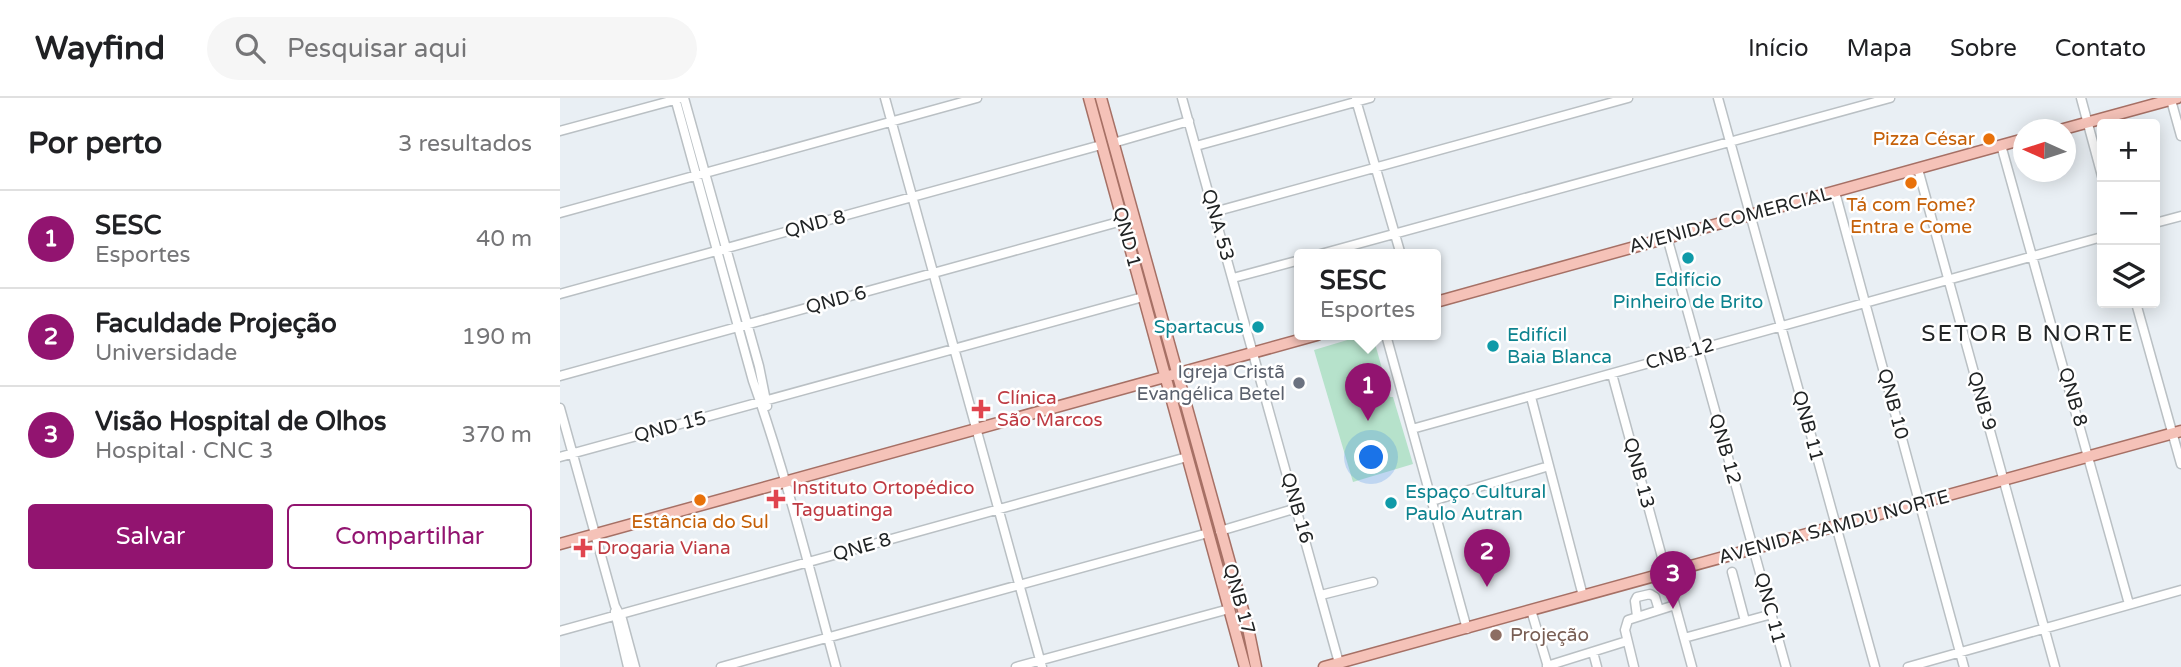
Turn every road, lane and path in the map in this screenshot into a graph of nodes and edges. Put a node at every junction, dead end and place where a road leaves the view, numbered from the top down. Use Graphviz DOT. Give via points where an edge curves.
graph roads {
  1 [pos="679,98"];
  2 [pos="885,98"];
  3 [pos="977,98"];
  4 [pos="1088,98"];
  5 [pos="1101,98"];
  6 [pos="1182,98"];
  7 [pos="1370,98"];
  8 [pos="1628,98"];
  9 [pos="1718,98"];
  10 [pos="1890,98"];
  11 [pos="2081,98"];
  12 [pos="2174,99"];
  13 [pos="1356,100"];
  14 [pos="1189,121"];
  15 [pos="891,122"];
  16 [pos="2088,122"];
  17 [pos="2076,125"];
  18 [pos="560,131"];
  19 [pos="2181,136"];
  20 [pos="1731,142"];
  21 [pos="2013,142"];
  22 [pos="1113,143"];
  23 [pos="1101,145"];
  24 [pos="2001,145"];
  25 [pos="1196,146"];
  26 [pos="2097,157"];
  27 [pos="1375,167"];
  28 [pos="1918,169"];
  29 [pos="1122,173"];
  30 [pos="701,174"];
  31 [pos="1110,176"];
  32 [pos="1126,187"];
  33 [pos="1114,189"];
  34 [pos="1835,192"];
  35 [pos="912,197"];
  36 [pos="1214,212"];
  37 [pos="560,213"];
  38 [pos="1751,215"];
  39 [pos="2181,215"];
  40 [pos="1122,221"];
  41 [pos="2160,221"];
  42 [pos="1395,233"];
  43 [pos="1667,237"];
  44 [pos="2097,238"];
  45 [pos="722,249"];
  46 [pos="1338,249"];
  47 [pos="1399,249"];
  48 [pos="2033,257"];
  49 [pos="1294,262"];
  50 [pos="933,273"];
  51 [pos="1233,278"];
  52 [pos="1949,281"];
  53 [pos="560,294"];
  54 [pos="1143,297"];
  55 [pos="1441,301"];
  56 [pos="1865,303"];
  57 [pos="2138,308"];
  58 [pos="743,326"];
  59 [pos="1781,326"];
  60 [pos="1165,327"];
  61 [pos="1152,330"];
  62 [pos="1299,340"];
  63 [pos="1387,340"];
  64 [pos="955,350"];
  65 [pos="1697,350"];
  66 [pos="1253,353"];
  67 [pos="1177,373"];
  68 [pos="1612,374"];
  69 [pos="560,376"];
  70 [pos="1165,377"];
  71 [pos="1531,397"];
  72 [pos="763,402"];
  73 [pos="560,408"];
  74 [pos="977,428"];
  75 [pos="1412,429"];
  76 [pos="2177,432"];
  77 [pos="1197,447"];
  78 [pos="573,453"];
  79 [pos="1186,454"];
  80 [pos="560,457"];
  81 [pos="2089,457"];
  82 [pos="2181,464"];
  83 [pos="1549,466"];
  84 [pos="2005,480"];
  85 [pos="785,481"];
  86 [pos="1432,501"];
  87 [pos="1920,504"];
  88 [pos="998,509"];
  89 [pos="1297,509"];
  90 [pos="1836,525"];
  91 [pos="1220,531"];
  92 [pos="1208,533"];
  93 [pos="595,534"];
  94 [pos="560,544"];
  95 [pos="1753,549"];
  96 [pos="806,562"];
  97 [pos="1732,572"];
  98 [pos="1667,573"];
  99 [pos="1373,582"];
  100 [pos="1018,584"];
  101 [pos="2181,590"];
  102 [pos="1321,595"];
  103 [pos="1583,596"];
  104 [pos="2129,604"];
  105 [pos="1675,605"];
  106 [pos="1228,609"];
  107 [pos="1531,610"];
  108 [pos="1659,610"];
  109 [pos="1772,614"];
  110 [pos="617,615"];
  111 [pos="1634,617"];
  112 [pos="1745,621"];
  113 [pos="1248,628"];
  114 [pos="2045,628"];
  115 [pos="1466,629"];
  116 [pos="560,631"];
  117 [pos="1235,631"];
  118 [pos="828,637"];
  119 [pos="1684,638"];
  120 [pos="1626,641"];
  121 [pos="1252,647"];
  122 [pos="1240,649"];
  123 [pos="1593,652"];
  124 [pos="1960,652"];
  125 [pos="1339,663"];
  126 [pos="1041,664"];
  127 [pos="1548,666"];
  128 [pos="628,667"];
  129 [pos="635,667"];
  130 [pos="721,667"];
  131 [pos="836,667"];
  132 [pos="1016,667"];
  133 [pos="1245,667"];
  134 [pos="1256,667"];
  135 [pos="1324,667"];
  136 [pos="1597,667"];
  137 [pos="1634,667"];
  138 [pos="1692,667"];
  139 [pos="1785,667"];
  140 [pos="1875,667"];
  141 [pos="1908,667"];
  142 [pos="1964,667"];
  143 [pos="2055,667"];
  1 -- 18 [label="street"];
  1 -- 30 [label="street"];
  2 -- 15 [label="street"];
  3 -- 15 [label="street"];
  4 -- 23 [label="main road, QND 1"];
  5 -- 22 [label="main road, QNB 17"];
  6 -- 14 [label="street, QNA 53"];
  7 -- 13 [label="street"];
  8 -- 27 [label="street"];
  9 -- 20 [label="street, QNB 11"];
  10 -- 20 [label="street"];
  11 -- 16 [label="street"];
  12 -- 16 [label="main road"];
  12 -- 19 [label="street"];
  13 -- 25 [label="street"];
  13 -- 27 [label="street"];
  14 -- 22 [label="street"];
  14 -- 25 [label="street, QNA 53"];
  15 -- 30 [label="street"];
  15 -- 35 [label="street"];
  16 -- 17 [label="main road"];
  16 -- 26 [label="street"];
  20 -- 38 [label="street, QNB 11"];
  20 -- 42 [label="street"];
  21 -- 24 [label="main road, AVENIDA COMERCIAL"];
  22 -- 29 [label="main road, QNB 17"];
  23 -- 31 [label="main road, QND 1"];
  23 -- 35 [label="street, QND 8"];
  24 -- 28 [label="main road, AVENIDA COMERCIAL"];
  24 -- 48 [label="street, QNB 8"];
  25 -- 36 [label="street, QNA 53"];
  27 -- 36 [label="street"];
  27 -- 42 [label="street"];
  28 -- 34 [label="main road, AVENIDA COMERCIAL"];
  28 -- 52 [label="street, QNB 9"];
  29 -- 31 [label="main road"];
  29 -- 32 [label="main road, QNB 17"];
  30 -- 37 [label="street"];
  30 -- 45 [label="street"];
  31 -- 33 [label="main road, QND 1"];
  32 -- 33 [label="main road"];
  32 -- 60 [label="main road, QNB 17"];
  33 -- 40 [label="main road, QND 1"];
  34 -- 38 [label="main road, AVENIDA COMERCIAL"];
  34 -- 56 [label="street, QNB 10"];
  35 -- 45 [label="street, QND 8"];
  35 -- 50 [label="street"];
  36 -- 51 [label="street, QNA 53"];
  38 -- 43 [label="main road, AVENIDA COMERCIAL"];
  38 -- 59 [label="street, QNB 11"];
  39 -- 41 [label="street"];
  40 -- 50 [label="street, QND 6"];
  40 -- 54 [label="main road, QND 1"];
  42 -- 46 [label="street"];
  42 -- 47 [label="street"];
  43 -- 55 [label="main road, AVENIDA COMERCIAL"];
  43 -- 65 [label="street, QNB 12"];
  44 -- 48 [label="street, CNB 12"];
  45 -- 53 [label="street, QND 8"];
  45 -- 58 [label="street"];
  48 -- 52 [label="street, CNB 12"];
  48 -- 81 [label="street, QNB 8"];
  49 -- 51 [label="street"];
  50 -- 58 [label="street, QND 6"];
  50 -- 64 [label="street"];
  51 -- 66 [label="street, QNA 53"];
  52 -- 56 [label="street, CNB 12"];
  52 -- 84 [label="street, QNB 9"];
  54 -- 61 [label="main road, QND 1"];
  54 -- 64 [label="street, QND 15"];
  56 -- 59 [label="street, CNB 12"];
  56 -- 87 [label="street, QNB 10"];
  57 -- 76 [label="street"];
  58 -- 69 [label="street, QND 6"];
  58 -- 72 [label="street"];
  59 -- 65 [label="street, CNB 12"];
  59 -- 90 [label="street, QNB 11"];
  60 -- 61 [label="main road"];
  60 -- 67 [label="main road, QNB 17"];
  61 -- 70 [label="main road, QND 1"];
  62 -- 66 [label="main road"];
  63 -- 75 [label="street"];
  64 -- 72 [label="street, QND 15"];
  64 -- 74 [label="street"];
  65 -- 68 [label="street, CNB 12"];
  65 -- 95 [label="street, QNB 12"];
  66 -- 67 [label="main road"];
  66 -- 89 [label="street, QNB 16"];
  67 -- 70 [label="main road"];
  67 -- 77 [label="main road, QNB 17"];
  68 -- 71 [label="street, CNB 12"];
  68 -- 98 [label="street, QNB 13"];
  70 -- 74 [label="main road"];
  70 -- 79 [label="main road, QND 1"];
  71 -- 75 [label="street, CNB 12"];
  71 -- 83 [label="street"];
  72 -- 78 [label="street, QND 15"];
  72 -- 85 [label="street"];
  73 -- 78 [label="street"];
  74 -- 85 [label="main road"];
  74 -- 88 [label="street"];
  75 -- 86 [label="street"];
  76 -- 81 [label="main road, AVENIDA SAMDU NORTE"];
  76 -- 82 [label="street"];
  77 -- 79 [label="main road" via="1190,446"];
  77 -- 91 [label="main road, QNB 17"];
  78 -- 80 [label="street, QND 15"];
  78 -- 93 [label="street"];
  79 -- 88 [label="street, QNE 8"];
  79 -- 92 [label="main road, QND 1"];
  81 -- 84 [label="main road, AVENIDA SAMDU NORTE"];
  81 -- 104 [label="street, QNB 8"];
  83 -- 86 [label="street"];
  83 -- 103 [label="street"];
  84 -- 87 [label="main road, AVENIDA SAMDU NORTE"];
  84 -- 114 [label="street, QNB 9"];
  85 -- 93 [label="main road"];
  85 -- 96 [label="street"];
  86 -- 115 [label="street"];
  87 -- 90 [label="main road, AVENIDA SAMDU NORTE"];
  87 -- 124 [label="street, QNB 10"];
  88 -- 96 [label="street, QNE 8"];
  88 -- 100 [label="street"];
  89 -- 91 [label="street"];
  89 -- 102 [label="street, QNB 16"];
  90 -- 95 [label="main road, AVENIDA SAMDU NORTE"];
  90 -- 140 [label="street, QNB 11"];
  91 -- 113 [label="main road, QNB 17"];
  92 -- 100 [label="street"];
  92 -- 106 [label="main road, QND 1"];
  93 -- 94 [label="main road"];
  93 -- 110 [label="street"];
  95 -- 98 [label="main road, AVENIDA SAMDU NORTE"];
  95 -- 109 [label="street, QNC 11"];
  96 -- 110 [label="street, QNE 8"];
  96 -- 118 [label="street"];
  97 -- 112 [label="street"];
  98 -- 103 [label="main road, AVENIDA SAMDU NORTE"];
  98 -- 105 [label="street, QNB 13"];
  99 -- 102 [label="street"];
  100 -- 118 [label="street"];
  100 -- 126 [label="street"];
  101 -- 104 [label="street"];
  102 -- 125 [label="street, QNB 16"];
  103 -- 107 [label="main road, AVENIDA SAMDU NORTE"];
  104 -- 114 [label="street"];
  105 -- 108 [label="street"];
  105 -- 119 [label="street, QNB 13"];
  106 -- 117 [label="main road, QND 1"];
  106 -- 126 [label="street"];
  107 -- 115 [label="main road, AVENIDA SAMDU NORTE"];
  107 -- 127 [label="street"];
  108 -- 111 [label="street"];
  108 -- 111 [label="street" via="1655,597 1647,594 1636,598"];
  109 -- 112 [label="street"];
  109 -- 139 [label="street, QNC 11"];
  110 -- 116 [label="street, QNE 8"];
  110 -- 128 [label="street"];
  110 -- 129 [label="street"];
  111 -- 120 [label="street" via="1626,624"];
  112 -- 119 [label="street"];
  113 -- 117 [label="main road"];
  113 -- 121 [label="main road, QNB 17"];
  114 -- 124 [label="street"];
  114 -- 143 [label="street, QNB 9"];
  115 -- 125 [label="main road, AVENIDA SAMDU NORTE"];
  117 -- 122 [label="main road, QND 1"];
  118 -- 130 [label="street"];
  118 -- 131 [label="street"];
  119 -- 138 [label="street, QNB 13"];
  120 -- 123 [label="street"];
  120 -- 137 [label="street"];
  121 -- 122 [label="main road" via="1244,641"];
  121 -- 134 [label="main road, QNB 17"];
  122 -- 133 [label="main road, QND 1"];
  123 -- 127 [label="street"];
  123 -- 136 [label="street"];
  124 -- 141 [label="street"];
  124 -- 142 [label="street, QNB 10"];
  125 -- 135 [label="main road, AVENIDA SAMDU NORTE"];
  126 -- 132 [label="street"];
}
